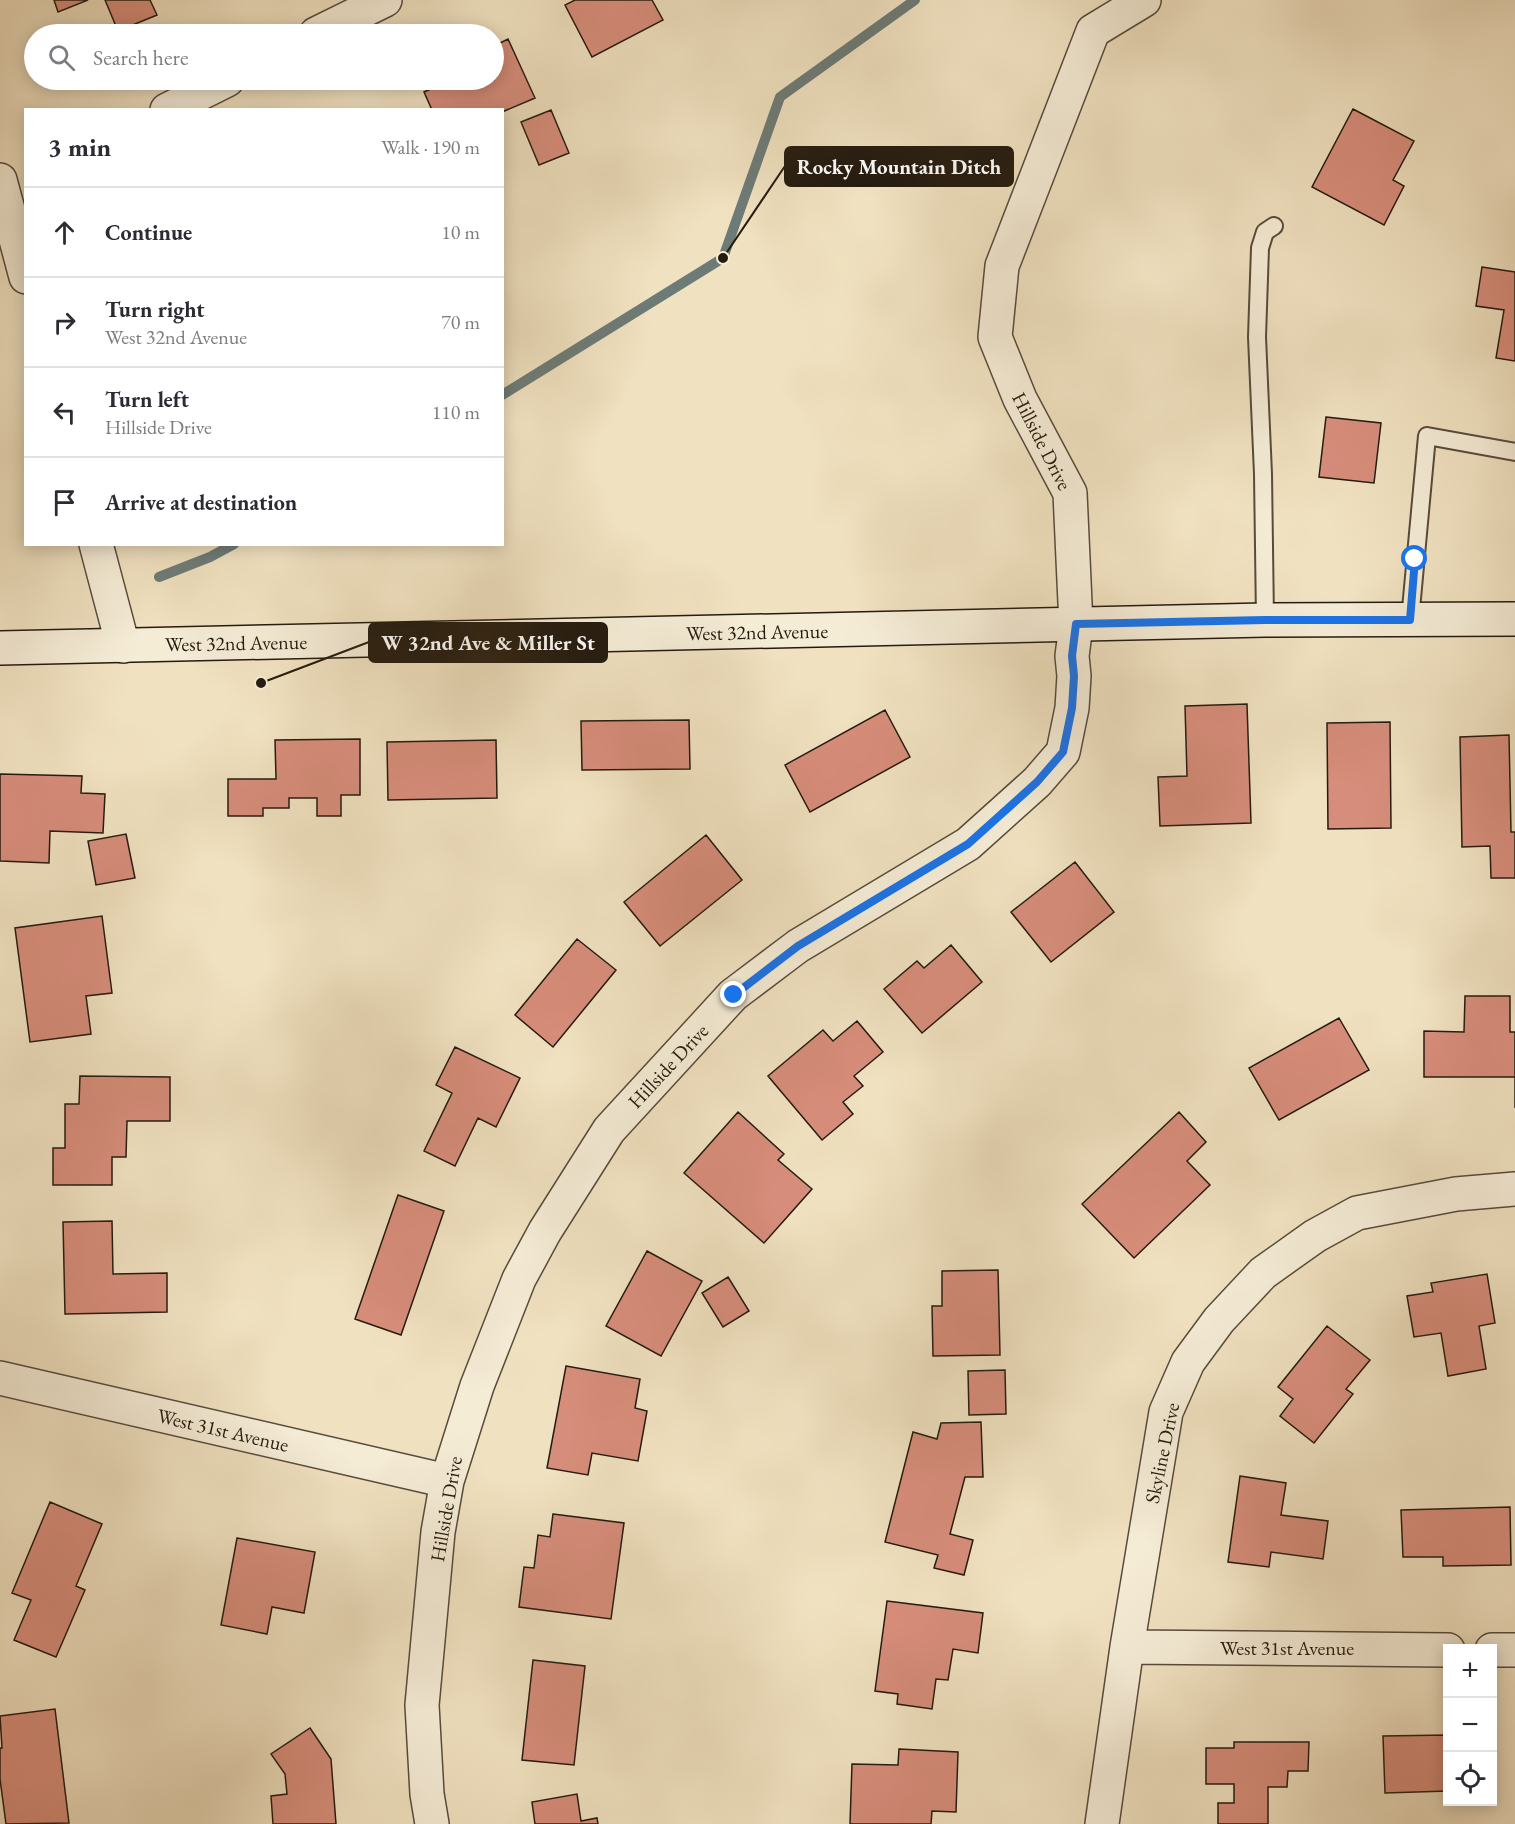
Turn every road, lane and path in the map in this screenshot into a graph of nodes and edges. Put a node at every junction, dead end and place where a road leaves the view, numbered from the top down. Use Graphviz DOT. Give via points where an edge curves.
graph roads {
  1 [pos="385,0"];
  2 [pos="1144,0"];
  3 [pos="336,24"];
  4 [pos="207,90"];
  5 [pos="171,108"];
  6 [pos="10,184"];
  7 [pos="1274,226"];
  8 [pos="24,265"];
  9 [pos="1515,452"];
  10 [pos="97,546"];
  11 [pos="1515,619"];
  12 [pos="1265,620"];
  13 [pos="1410,620"];
  14 [pos="1076,624"];
  15 [pos="123,646"];
  16 [pos="0,648"];
  17 [pos="1515,1189"];
  18 [pos="0,1378"];
  19 [pos="447,1481"];
  20 [pos="1127,1647"];
  21 [pos="1443,1650"];
  22 [pos="1497,1650"];
  23 [pos="1515,1650"];
  24 [pos="432,1824"];
  25 [pos="1101,1824"];
  1 -- 3 [label="street"];
  2 -- 14 [label="street, Hillside Drive" via="1093,31 1002,266 995,337 1020,399 1070,493"];
  4 -- 5 [label="street"];
  6 -- 8 [label="street"];
  7 -- 12 [label="lane" via="1265,232 1260,248 1257,337"];
  9 -- 13 [label="lane" via="1427,436"];
  10 -- 15 [label="street"];
  11 -- 13 [label="street, West 32nd Avenue"];
  12 -- 13 [label="street, West 32nd Avenue"];
  12 -- 14 [label="street, West 32nd Avenue"];
  14 -- 15 [label="street, West 32nd Avenue"];
  14 -- 19 [label="street, Hillside Drive" via="1072,708 1063,752 1037,782 968,844 798,946 734,995 609,1130 519,1279 477,1386"];
  15 -- 16 [label="street, West 32nd Avenue"];
  17 -- 20 [label="street, Skyline Drive" via="1456,1194 1357,1213 1315,1236 1263,1273 1219,1320 1188,1362 1166,1412"];
  18 -- 19 [label="street, West 31st Avenue"];
  19 -- 24 [label="street, Hillside Drive" via="438,1532 422,1705"];
  20 -- 21 [label="street, West 31st Avenue"];
  20 -- 25 [label="street, Skyline Drive"];
  22 -- 23 [label="street"];
}
